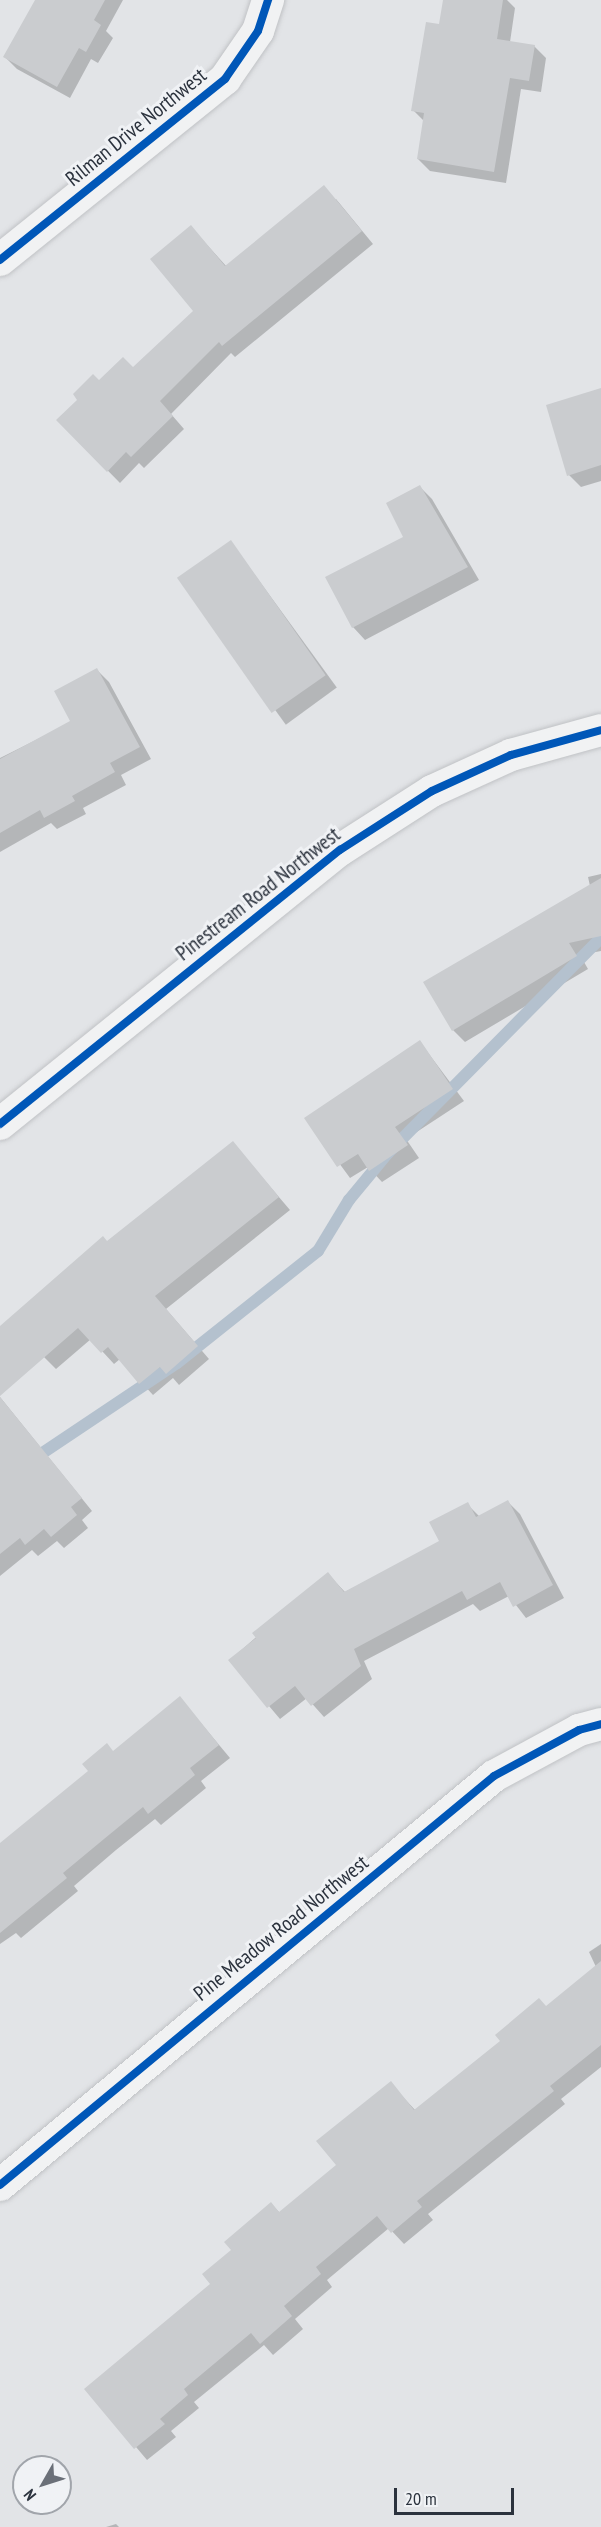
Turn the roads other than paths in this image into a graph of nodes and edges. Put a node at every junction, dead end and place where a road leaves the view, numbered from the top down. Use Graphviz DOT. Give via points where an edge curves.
graph roads {
  1 [pos="268,0"];
  2 [pos="0,260"];
  3 [pos="601,730"];
  4 [pos="0,1124"];
  5 [pos="601,1724"];
  6 [pos="0,2185"];
  1 -- 2 [label="street, Rilman Drive Northwest" via="258,31 225,79"];
  3 -- 4 [label="street, Pinestream Road Northwest" via="512,755 432,791 340,850"];
  5 -- 6 [label="street, Pine Meadow Road Northwest" via="579,1730 494,1776"];
}
